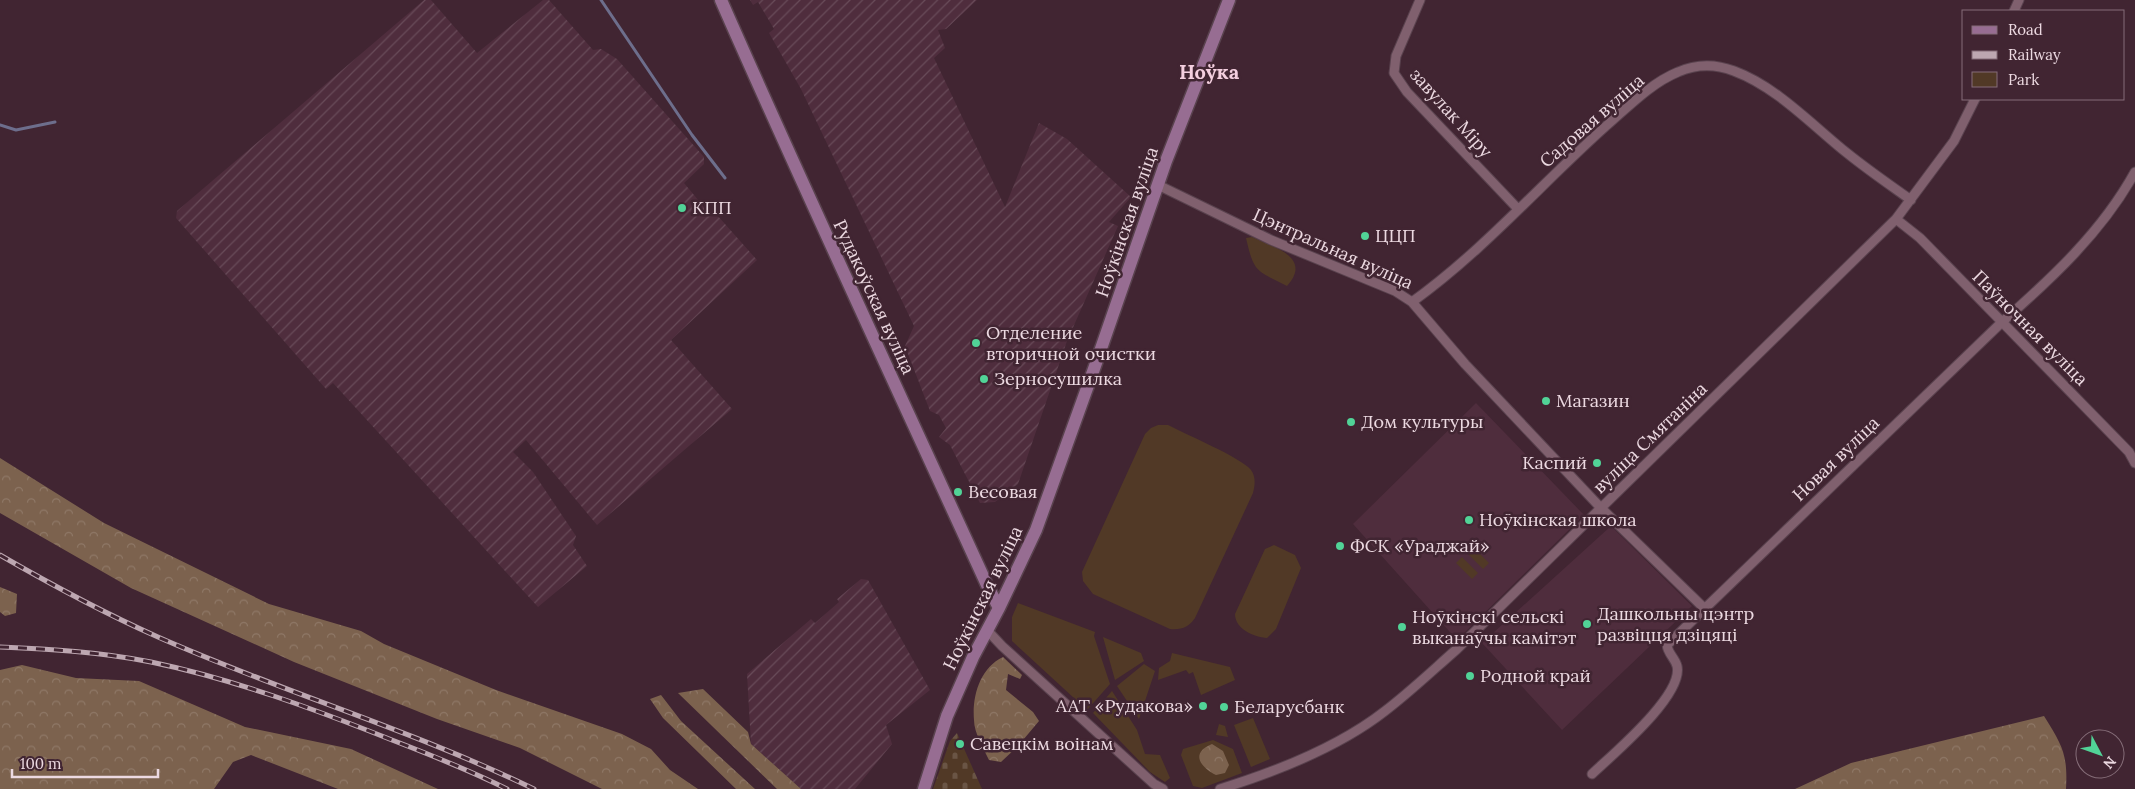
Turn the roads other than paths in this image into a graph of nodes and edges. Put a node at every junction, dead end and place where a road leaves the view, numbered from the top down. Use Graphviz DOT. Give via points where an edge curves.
graph roads {
  1 [pos="721,0"];
  2 [pos="1229,0"];
  3 [pos="1420,0"];
  4 [pos="1974,100"];
  5 [pos="2135,172"];
  6 [pos="1158,186"];
  7 [pos="1911,200"];
  8 [pos="1518,209"];
  9 [pos="1896,219"];
  10 [pos="1412,302"];
  11 [pos="2001,323"];
  12 [pos="2135,463"];
  13 [pos="1601,508"];
  14 [pos="1000,608"];
  15 [pos="1704,608"];
  16 [pos="987,630"];
  17 [pos="1592,774"];
  18 [pos="1158,787"];
  19 [pos="924,789"];
  20 [pos="1220,789"];
  1 -- 14 [label="main road, Рудакоўская вуліца" via="790,158"];
  2 -- 6 [label="main road, Ноўкінская вуліца"];
  3 -- 8 [label="street, завулак Міру" via="1396,56 1394,73 1407,92"];
  4 -- 7 [label="street, вуліца Смятаніна" via="1954,141"];
  5 -- 11 [label="street, Новая вуліца" via="2096,230 2040,289"];
  6 -- 10 [label="street, Цэнтральная вуліца" via="1271,240 1395,291"];
  6 -- 14 [label="main road, Ноўкінская вуліца" via="1036,530"];
  7 -- 8 [label="street, Садовая вуліца" via="1848,154 1778,96 1734,71 1713,66 1677,72 1645,92"];
  7 -- 9 [label="street, вуліца Смятаніна"];
  8 -- 10 [label="street, Садовая вуліца" via="1445,278"];
  9 -- 11 [label="street, Паўночная вуліца" via="1920,238"];
  9 -- 13 [label="street, вуліца Смятаніна"];
  10 -- 13 [label="street, Цэнтральная вуліца" via="1465,364"];
  11 -- 12 [label="street, Паўночная вуліца" via="2129,452"];
  11 -- 15 [label="street, Новая вуліца"];
  13 -- 15 [label="street, Цэнтральная вуліца"];
  13 -- 20 [label="street, вуліца Смятаніна" via="1457,649 1384,712 1336,742 1258,777"];
  14 -- 16 [label="main road, Ноўкінская вуліца"];
  15 -- 17 [label="street, Новая вуліца" via="1667,645 1668,653 1677,666 1675,681 1658,711"];
  16 -- 18 [label="street"];
  16 -- 19 [label="main road, Ноўкінская вуліца" via="947,716"];
}
